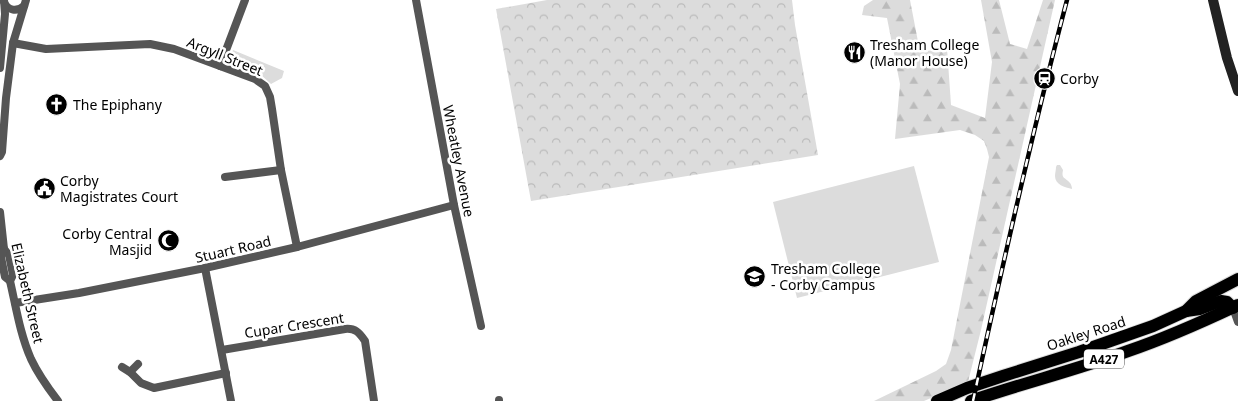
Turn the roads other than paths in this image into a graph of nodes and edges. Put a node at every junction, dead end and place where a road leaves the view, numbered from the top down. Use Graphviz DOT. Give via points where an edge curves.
graph roads {
  1 [pos="245,0"];
  2 [pos="416,0"];
  3 [pos="1213,0"];
  4 [pos="4,1"];
  5 [pos="25,3"];
  6 [pos="13,43"];
  7 [pos="220,66"];
  8 [pos="0,68"];
  9 [pos="1238,91"];
  10 [pos="0,156"];
  11 [pos="281,170"];
  12 [pos="225,177"];
  13 [pos="454,205"];
  14 [pos="0,212"];
  15 [pos="296,247"];
  16 [pos="206,268"];
  17 [pos="1238,279"];
  18 [pos="15,303"];
  19 [pos="1235,306"];
  20 [pos="1186,311"];
  21 [pos="1238,322"];
  22 [pos="481,326"];
  23 [pos="222,350"];
  24 [pos="138,364"];
  25 [pos="122,367"];
  26 [pos="130,372"];
  27 [pos="226,373"];
  28 [pos="58,401"];
  29 [pos="232,401"];
  30 [pos="374,401"];
  31 [pos="937,401"];
  32 [pos="971,401"];
  1 -- 7 [label="street"];
  2 -- 13 [label="street, Wheatley Avenue"];
  3 -- 9 [label="main road"];
  4 -- 5 [label="street" via="8,8 14,10 21,9"];
  4 -- 8 [label="street"];
  5 -- 6 [label="street"];
  6 -- 7 [label="street, Argyll Street" via="46,49 150,44"];
  6 -- 10 [label="street"];
  7 -- 11 [label="street, Argyll Street" via="265,86 270,97"];
  11 -- 12 [label="street"];
  11 -- 15 [label="street, Argyll Street"];
  13 -- 15 [label="street, Stuart Road"];
  13 -- 22 [label="street, Wheatley Avenue"];
  14 -- 18 [label="street, Elizabeth Street" via="4,249 2,264"];
  15 -- 16 [label="street, Stuart Road"];
  16 -- 18 [label="street, Stuart Road"];
  16 -- 23 [label="street"];
  17 -- 19 [label="highway" via="1231,295"];
  17 -- 20 [label="highway, Oakley Road / A427" via="1196,301"];
  18 -- 28 [label="street, Elizabeth Street" via="31,359"];
  19 -- 20 [label="highway" via="1221,301"];
  19 -- 21 [label="street"];
  19 -- 32 [label="highway, A427" via="1127,352"];
  20 -- 31 [label="highway, Oakley Road / A427" via="1153,326"];
  23 -- 27 [label="street"];
  23 -- 30 [label="street, Cupar Crescent" via="352,328 365,341"];
  24 -- 26 [label="street"];
  25 -- 26 [label="street"];
  26 -- 27 [label="street" via="141,384 154,388"];
  27 -- 29 [label="street"];
}
